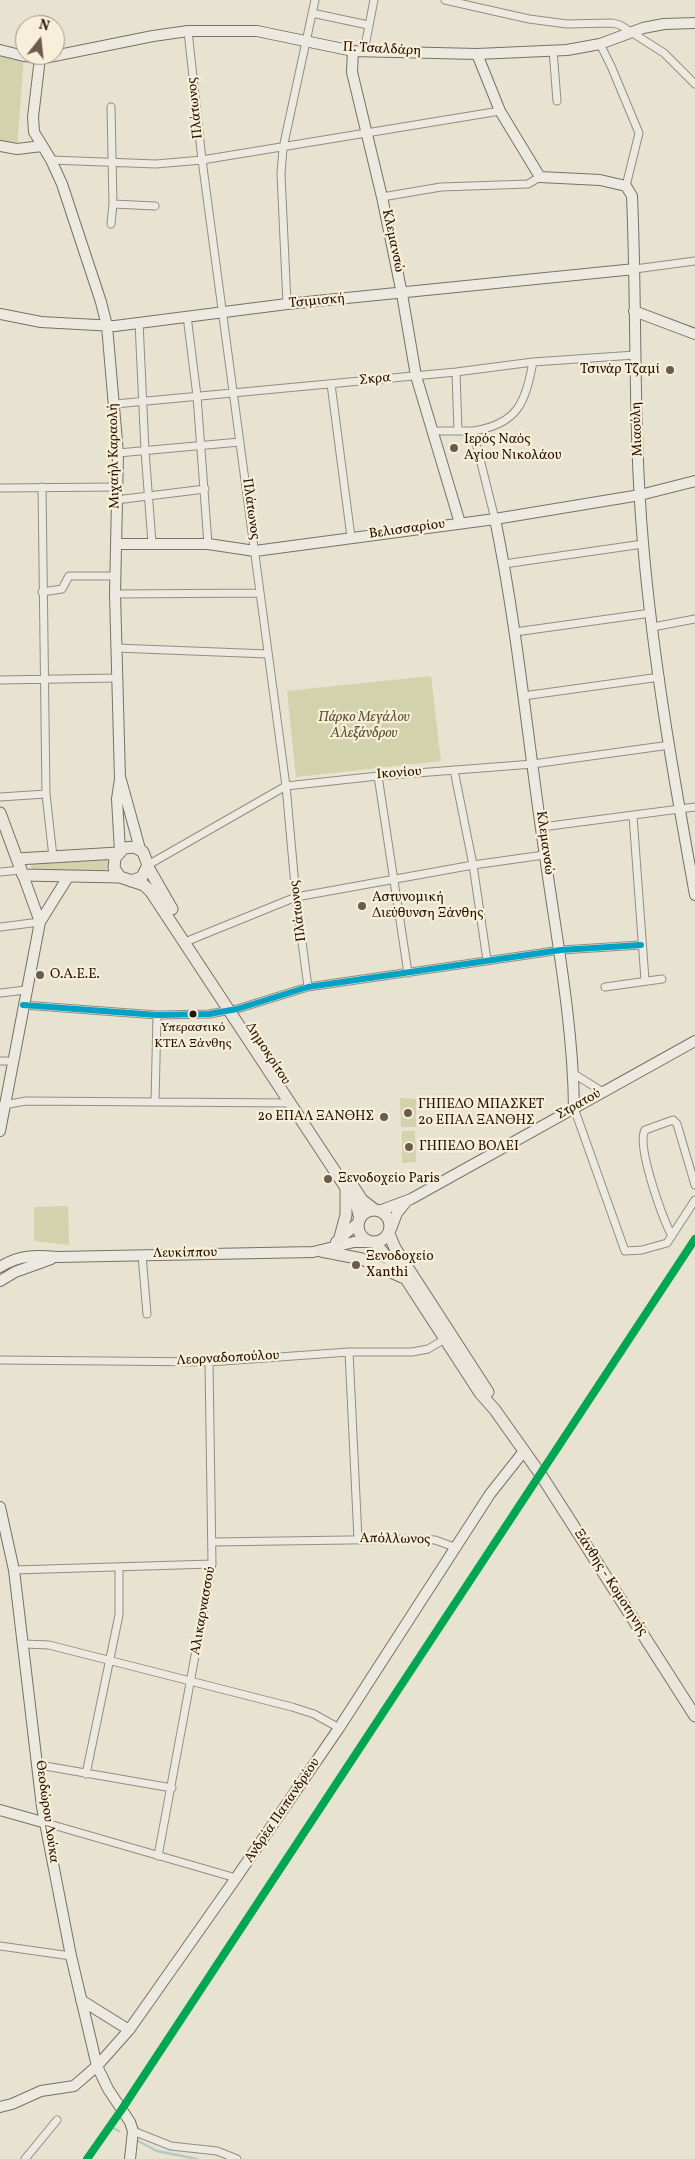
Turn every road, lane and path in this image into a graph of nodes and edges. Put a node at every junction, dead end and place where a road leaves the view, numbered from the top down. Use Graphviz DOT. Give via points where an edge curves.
graph roads {
  1 [pos="315,0"];
  2 [pos="374,0"];
  3 [pos="445,0"];
  4 [pos="312,13"];
  5 [pos="695,23"];
  6 [pos="368,25"];
  7 [pos="188,31"];
  8 [pos="632,32"];
  9 [pos="305,42"];
  10 [pos="600,44"];
  11 [pos="0,50"];
  12 [pos="553,50"];
  13 [pos="353,51"];
  14 [pos="364,51"];
  15 [pos="15,53"];
  16 [pos="65,53"];
  17 [pos="478,54"];
  18 [pos="39,65"];
  19 [pos="695,84"];
  20 [pos="557,101"];
  21 [pos="111,107"];
  22 [pos="500,111"];
  23 [pos="368,133"];
  24 [pos="0,146"];
  25 [pos="42,146"];
  26 [pos="283,148"];
  27 [pos="51,160"];
  28 [pos="202,160"];
  29 [pos="112,162"];
  30 [pos="540,177"];
  31 [pos="626,186"];
  32 [pos="382,197"];
  33 [pos="113,204"];
  34 [pos="155,206"];
  35 [pos="110,224"];
  36 [pos="695,261"];
  37 [pos="635,269"];
  38 [pos="402,294"];
  39 [pos="287,304"];
  40 [pos="634,311"];
  41 [pos="223,312"];
  42 [pos="0,314"];
  43 [pos="187,316"];
  44 [pos="139,322"];
  45 [pos="107,326"];
  46 [pos="695,334"];
  47 [pos="635,355"];
  48 [pos="533,362"];
  49 [pos="456,372"];
  50 [pos="416,376"];
  51 [pos="331,384"];
  52 [pos="235,392"];
  53 [pos="197,396"];
  54 [pos="143,402"];
  55 [pos="115,404"];
  56 [pos="432,431"];
  57 [pos="458,431"];
  58 [pos="473,431"];
  59 [pos="240,442"];
  60 [pos="201,445"];
  61 [pos="145,451"];
  62 [pos="118,453"];
  63 [pos="695,481"];
  64 [pos="42,487"];
  65 [pos="117,487"];
  66 [pos="0,488"];
  67 [pos="205,489"];
  68 [pos="640,495"];
  69 [pos="148,497"];
  70 [pos="116,500"];
  71 [pos="495,519"];
  72 [pos="460,522"];
  73 [pos="350,537"];
  74 [pos="152,543"];
  75 [pos="116,544"];
  76 [pos="208,544"];
  77 [pos="643,544"];
  78 [pos="256,551"];
  79 [pos="504,564"];
  80 [pos="115,576"];
  81 [pos="42,592"];
  82 [pos="260,593"];
  83 [pos="115,594"];
  84 [pos="651,613"];
  85 [pos="695,619"];
  86 [pos="653,627"];
  87 [pos="515,632"];
  88 [pos="116,648"];
  89 [pos="268,654"];
  90 [pos="660,677"];
  91 [pos="117,678"];
  92 [pos="43,679"];
  93 [pos="0,680"];
  94 [pos="523,696"];
  95 [pos="670,745"];
  96 [pos="533,764"];
  97 [pos="454,770"];
  98 [pos="378,776"];
  99 [pos="120,779"];
  100 [pos="286,786"];
  101 [pos="46,794"];
  102 [pos="0,797"];
  103 [pos="695,807"];
  104 [pos="679,810"];
  105 [pos="0,813"];
  106 [pos="633,816"];
  107 [pos="542,827"];
  108 [pos="140,849"];
  109 [pos="119,852"];
  110 [pos="544,855"];
  111 [pos="54,857"];
  112 [pos="473,865"];
  113 [pos="148,866"];
  114 [pos="20,868"];
  115 [pos="0,872"];
  116 [pos="68,877"];
  117 [pos="126,879"];
  118 [pos="393,880"];
  119 [pos="695,895"];
  120 [pos="296,897"];
  121 [pos="40,922"];
  122 [pos="0,927"];
  123 [pos="188,941"];
  124 [pos="641,946"];
  125 [pos="561,950"];
  126 [pos="488,960"];
  127 [pos="408,974"];
  128 [pos="662,979"];
  129 [pos="645,980"];
  130 [pos="308,987"];
  131 [pos="605,987"];
  132 [pos="26,990"];
  133 [pos="0,993"];
  134 [pos="24,1005"];
  135 [pos="233,1009"];
  136 [pos="157,1015"];
  137 [pos="695,1041"];
  138 [pos="0,1061"];
  139 [pos="13,1061"];
  140 [pos="574,1074"];
  141 [pos="602,1092"];
  142 [pos="155,1102"];
  143 [pos="290,1103"];
  144 [pos="3,1105"];
  145 [pos="574,1108"];
  146 [pos="0,1131"];
  147 [pos="695,1185"];
  148 [pos="346,1188"];
  149 [pos="411,1199"];
  150 [pos="695,1200"];
  151 [pos="377,1211"];
  152 [pos="360,1221"];
  153 [pos="390,1231"];
  154 [pos="672,1236"];
  155 [pos="339,1241"];
  156 [pos="372,1242"];
  157 [pos="317,1252"];
  158 [pos="142,1255"];
  159 [pos="57,1257"];
  160 [pos="0,1266"];
  161 [pos="406,1279"];
  162 [pos="0,1281"];
  163 [pos="147,1314"];
  164 [pos="448,1337"];
  165 [pos="349,1352"];
  166 [pos="0,1360"];
  167 [pos="209,1362"];
  168 [pos="524,1451"];
  169 [pos="0,1507"];
  170 [pos="358,1539"];
  171 [pos="213,1542"];
  172 [pos="457,1548"];
  173 [pos="212,1564"];
  174 [pos="119,1568"];
  175 [pos="14,1570"];
  176 [pos="24,1644"];
  177 [pos="111,1661"];
  178 [pos="192,1681"];
  179 [pos="695,1716"];
  180 [pos="340,1728"];
  181 [pos="39,1765"];
  182 [pos="86,1774"];
  183 [pos="172,1788"];
  184 [pos="0,1810"];
  185 [pos="46,1823"];
  186 [pos="158,1856"];
  187 [pos="236,1878"];
  188 [pos="0,1946"];
  189 [pos="71,1956"];
  190 [pos="81,2000"];
  191 [pos="129,2030"];
  192 [pos="97,2066"];
  193 [pos="0,2106"];
  194 [pos="57,2120"];
  195 [pos="133,2131"];
  196 [pos="25,2159"];
  197 [pos="130,2159"];
  198 [pos="237,2159"];
  1 -- 4 [label="street"];
  2 -- 6 [label="street"];
  3 -- 8 [label="street" via="529,19 567,24 612,23"];
  4 -- 6 [label="street"];
  4 -- 9 [label="street"];
  5 -- 8 [label="street, Π. Τσαλδάρη" via="664,24"];
  6 -- 14 [label="street"];
  7 -- 9 [label="street, Π. Τσαλδάρη" via="257,31"];
  7 -- 16 [label="street, Π. Τσαλδάρη"];
  7 -- 28 [label="street, Πλάτωνος"];
  8 -- 10 [label="street, Π. Τσαλδάρη"];
  8 -- 19 [label="street" via="664,53"];
  9 -- 13 [label="street, Π. Τσαλδάρη"];
  9 -- 26 [label="street"];
  10 -- 12 [label="street, Π. Τσαλδάρη"];
  10 -- 31 [label="street" via="639,133"];
  11 -- 15 [label="street"];
  12 -- 17 [label="street, Π. Τσαλδάρη"];
  12 -- 20 [label="street"];
  13 -- 14 [label="street, Π. Τσαλδάρη"];
  13 -- 23 [label="street, Κλεμανσώ" via="352,72"];
  14 -- 17 [label="street, Π. Τσαλδάρη"];
  17 -- 22 [label="street"];
  18 -- 25 [label="street, Μιχαήλ Καραολή" via="33,127"];
  21 -- 29 [label="street"];
  22 -- 23 [label="street"];
  22 -- 30 [label="street"];
  23 -- 26 [label="street"];
  23 -- 32 [label="street, Κλεμανσώ"];
  24 -- 25 [label="street" via="17,149"];
  25 -- 27 [label="street, Μιχαήλ Καραολή"];
  26 -- 28 [label="street"];
  26 -- 39 [label="street" via="281,174"];
  27 -- 29 [label="street"];
  27 -- 45 [label="street, Μιχαήλ Καραολή"];
  28 -- 29 [label="street" via="156,164"];
  28 -- 41 [label="street, Πλάτωνος"];
  29 -- 33 [label="street"];
  30 -- 31 [label="street" via="600,180"];
  30 -- 32 [label="street" via="528,184 441,187"];
  31 -- 37 [label="street, Μιαούλη" via="632,196"];
  32 -- 38 [label="street, Κλεμανσώ"];
  33 -- 34 [label="street"];
  33 -- 35 [label="street"];
  36 -- 37 [label="street"];
  37 -- 38 [label="street, Τσιμισκή"];
  37 -- 40 [label="street, Μιαούλη"];
  38 -- 39 [label="street, Τσιμισκή"];
  38 -- 50 [label="street, Κλεμανσώ"];
  39 -- 41 [label="street, Τσιμισκή"];
  40 -- 46 [label="street"];
  40 -- 47 [label="street, Μιαούλη"];
  41 -- 43 [label="street, Τσιμισκή"];
  41 -- 52 [label="street, Πλάτωνος"];
  42 -- 45 [label="street, Τσιμισκή" via="41,322"];
  43 -- 44 [label="street, Τσιμισκή"];
  43 -- 53 [label="street"];
  44 -- 45 [label="street, Τσιμισκή"];
  44 -- 54 [label="street"];
  45 -- 55 [label="street, Μιχαήλ Καραολή"];
  47 -- 48 [label="street, Σκρα"];
  47 -- 68 [label="street, Μιαούλη"];
  48 -- 49 [label="street, Σκρα"];
  48 -- 58 [label="street" via="528,388 513,416 490,428"];
  49 -- 50 [label="street, Σκρα"];
  49 -- 57 [label="street"];
  50 -- 51 [label="street, Σκρα"];
  50 -- 56 [label="street, Κλεμανσώ"];
  51 -- 52 [label="street, Σκρα"];
  51 -- 73 [label="street"];
  52 -- 53 [label="street, Σκρα"];
  52 -- 59 [label="street, Πλάτωνος"];
  53 -- 54 [label="street, Σκρα"];
  53 -- 60 [label="street"];
  54 -- 55 [label="street, Σκρα"];
  54 -- 61 [label="street"];
  55 -- 62 [label="street, Μιχαήλ Καραολή"];
  56 -- 57 [label="street"];
  56 -- 72 [label="street, Κλεμανσώ"];
  57 -- 58 [label="street"];
  58 -- 71 [label="street, Κλεμανσώ"];
  59 -- 60 [label="street"];
  59 -- 78 [label="street, Πλάτωνος"];
  60 -- 61 [label="street"];
  60 -- 67 [label="street"];
  61 -- 62 [label="street"];
  61 -- 69 [label="street"];
  62 -- 65 [label="street, Μιχαήλ Καραολή"];
  63 -- 68 [label="street, Βελισσαρίου"];
  64 -- 65 [label="street"];
  64 -- 66 [label="street"];
  64 -- 81 [label="street"];
  65 -- 70 [label="street, Μιχαήλ Καραολή"];
  67 -- 69 [label="street"];
  67 -- 76 [label="street"];
  68 -- 71 [label="street, Βελισσαρίου"];
  68 -- 77 [label="street, Μιαούλη"];
  69 -- 70 [label="street"];
  69 -- 74 [label="street"];
  70 -- 75 [label="street, Μιχαήλ Καραολή"];
  71 -- 72 [label="street, Βελισσαρίου"];
  71 -- 79 [label="street, Κλεμανσώ"];
  72 -- 73 [label="street, Βελισσαρίου"];
  73 -- 78 [label="street, Βελισσαρίου"];
  74 -- 75 [label="street, Βελισσαρίου"];
  74 -- 76 [label="street, Βελισσαρίου"];
  75 -- 80 [label="street, Μιχαήλ Καραολή"];
  76 -- 78 [label="street, Βελισσαρίου"];
  77 -- 79 [label="street"];
  77 -- 84 [label="street, Μιαούλη"];
  78 -- 82 [label="street, Πλάτωνος"];
  79 -- 87 [label="street, Κλεμανσώ"];
  80 -- 81 [label="street" via="69,576 62,589"];
  80 -- 83 [label="street, Μιχαήλ Καραολή"];
  81 -- 92 [label="street"];
  82 -- 83 [label="street"];
  82 -- 89 [label="street, Πλάτωνος"];
  83 -- 88 [label="street, Μιχαήλ Καραολή"];
  84 -- 86 [label="street, Μιαούλη"];
  84 -- 87 [label="street"];
  85 -- 86 [label="street"];
  86 -- 90 [label="street, Μιαούλη"];
  87 -- 94 [label="street, Κλεμανσώ"];
  88 -- 89 [label="street"];
  88 -- 91 [label="street, Μιχαήλ Καραολή"];
  89 -- 100 [label="street, Πλάτωνος"];
  90 -- 94 [label="street"];
  90 -- 95 [label="street, Μιαούλη"];
  91 -- 92 [label="street"];
  91 -- 99 [label="street, Μιχαήλ Καραολή"];
  92 -- 93 [label="street"];
  92 -- 101 [label="street"];
  94 -- 96 [label="street, Κλεμανσώ"];
  95 -- 96 [label="street, Ικονίου"];
  95 -- 104 [label="street, Μιαούλη"];
  96 -- 97 [label="street, Ικονίου"];
  96 -- 107 [label="street, Κλεμανσώ"];
  97 -- 98 [label="street, Ικονίου"];
  97 -- 112 [label="street"];
  98 -- 100 [label="street, Ικονίου"];
  98 -- 118 [label="street"];
  99 -- 108 [label="street, Μιχαήλ Καραολή"];
  99 -- 109 [label="street, Μιχαήλ Καραολή" via="117,799"];
  100 -- 113 [label="street, Ικονίου"];
  100 -- 120 [label="street, Πλάτωνος"];
  101 -- 102 [label="street"];
  101 -- 111 [label="street"];
  103 -- 104 [label="street"];
  104 -- 106 [label="street"];
  104 -- 119 [label="street, Μιαούλη"];
  105 -- 114 [label="main road"];
  106 -- 107 [label="street"];
  106 -- 124 [label="street"];
  107 -- 110 [label="street, Κλεμανσώ"];
  108 -- 109 [label="main road" via="130,847"];
  108 -- 113 [label="main road"];
  109 -- 111 [label="main road"];
  109 -- 117 [label="main road" via="114,863"];
  110 -- 112 [label="street"];
  110 -- 125 [label="street, Κλεμανσώ"];
  111 -- 114 [label="main road"];
  112 -- 118 [label="street"];
  112 -- 126 [label="street"];
  113 -- 117 [label="main road" via="142,877"];
  113 -- 123 [label="main road, Δημοκρίτου"];
  114 -- 115 [label="street"];
  114 -- 116 [label="main road"];
  114 -- 121 [label="street"];
  116 -- 117 [label="main road"];
  116 -- 121 [label="street"];
  117 -- 123 [label="main road, Δημοκρίτου" via="144,885"];
  118 -- 120 [label="street"];
  118 -- 127 [label="street"];
  120 -- 123 [label="street"];
  120 -- 130 [label="street, Πλάτωνος"];
  121 -- 122 [label="street"];
  121 -- 132 [label="street"];
  123 -- 135 [label="main road, Δημοκρίτου"];
  124 -- 125 [label="street"];
  124 -- 129 [label="street"];
  125 -- 126 [label="street"];
  125 -- 140 [label="street, Κλεμανσώ"];
  126 -- 127 [label="street"];
  127 -- 130 [label="street"];
  128 -- 129 [label="street"];
  129 -- 131 [label="street"];
  130 -- 135 [label="street"];
  132 -- 133 [label="street"];
  132 -- 134 [label="street"];
  134 -- 136 [label="street"];
  134 -- 139 [label="street"];
  135 -- 136 [label="street" via="209,1014"];
  135 -- 143 [label="main road, Δημοκρίτου"];
  135 -- 151 [label="main road, Δημοκρίτου" via="362,1200"];
  136 -- 142 [label="street"];
  137 -- 141 [label="street, Στρατού"];
  138 -- 139 [label="street"];
  139 -- 144 [label="street"];
  140 -- 141 [label="street"];
  140 -- 145 [label="street, Κλεμανσώ"];
  141 -- 145 [label="street, Στρατού"];
  142 -- 143 [label="street"];
  142 -- 144 [label="street" via="26,1101"];
  143 -- 148 [label="main road, Δημοκρίτου"];
  144 -- 146 [label="street"];
  145 -- 149 [label="street, Στρατού"];
  145 -- 154 [label="street, Κλεμανσώ" via="625,1251 664,1244"];
  147 -- 154 [label="street" via="677,1124 673,1120 645,1130 643,1141 655,1194"];
  148 -- 152 [label="main road, Δημοκρίτου" via="357,1207"];
  148 -- 155 [label="main road" via="346,1215"];
  149 -- 151 [label="street, Στρατού"];
  149 -- 153 [label="street, Στρατού" via="397,1213"];
  150 -- 154 [label="street"];
  151 -- 152 [label="main road" via="366,1212"];
  151 -- 153 [label="main road" via="388,1218"];
  152 -- 155 [label="street, Λευκίππου"];
  152 -- 156 [label="main road" via="362,1236"];
  153 -- 156 [label="main road" via="381,1241"];
  153 -- 164 [label="main road" via="395,1248"];
  155 -- 157 [label="street, Λευκίππου"];
  156 -- 157 [label="street, Λευκίππου" via="354,1242"];
  156 -- 161 [label="main road"];
  157 -- 158 [label="street, Λευκίππου"];
  157 -- 161 [label="main road" via="362,1259"];
  158 -- 159 [label="street, Λευκίππου"];
  158 -- 163 [label="street"];
  159 -- 160 [label="street, Λευκίππου" via="34,1255"];
  159 -- 162 [label="street, Λευκίππου"];
  161 -- 164 [label="main road"];
  164 -- 165 [label="street, Λεορναδοπούλου" via="428,1349 412,1352"];
  164 -- 168 [label="main road" via="480,1393"];
  165 -- 167 [label="street, Λεορναδοπούλου"];
  165 -- 170 [label="street"];
  166 -- 167 [label="street, Λεορναδοπούλου"];
  167 -- 171 [label="street, Αλικαρνασσού"];
  168 -- 172 [label="street" via="490,1494"];
  168 -- 179 [label="main road, Ξάνθης - Κομοτηνής"];
  169 -- 175 [label="street, Θεοδώρου Δούκα"];
  170 -- 171 [label="street, Απόλλωνος"];
  170 -- 172 [label="street, Απόλλωνος" via="425,1539"];
  171 -- 173 [label="street, Αλικαρνασσού"];
  172 -- 180 [label="street, Ανδρέα Παπανδρέου"];
  173 -- 174 [label="street"];
  173 -- 178 [label="street, Αλικαρνασσού"];
  174 -- 175 [label="street"];
  174 -- 177 [label="street" via="120,1615"];
  175 -- 176 [label="street, Θεοδώρου Δούκα"];
  176 -- 177 [label="street" via="49,1645"];
  176 -- 181 [label="street, Θεοδώρου Δούκα"];
  177 -- 178 [label="street"];
  177 -- 182 [label="street"];
  178 -- 180 [label="street" via="292,1707"];
  178 -- 183 [label="street, Αλικαρνασσού"];
  180 -- 187 [label="street, Ανδρέα Παπανδρέου"];
  181 -- 182 [label="street"];
  181 -- 185 [label="street, Θεοδώρου Δούκα"];
  182 -- 183 [label="street"];
  183 -- 186 [label="street, Αλικαρνασσού"];
  184 -- 185 [label="street"];
  185 -- 186 [label="street"];
  185 -- 189 [label="street, Θεοδώρου Δούκα"];
  186 -- 187 [label="street"];
  187 -- 191 [label="street, Ανδρέα Παπανδρέου"];
  188 -- 189 [label="street"];
  189 -- 190 [label="street, Θεοδώρου Δούκα"];
  190 -- 191 [label="street"];
  190 -- 192 [label="street, Θεοδώρου Δούκα"];
  191 -- 192 [label="street, Ανδρέα Παπανδρέου"];
  192 -- 193 [label="street, Ανδρέα Παπανδρέου" via="71,2088 41,2091"];
  192 -- 195 [label="street, Θεοδώρου Δούκα" via="108,2089 128,2116"];
  194 -- 196 [label="street"];
  195 -- 197 [label="street"];
  195 -- 198 [label="street" via="171,2146 217,2151"];
}
